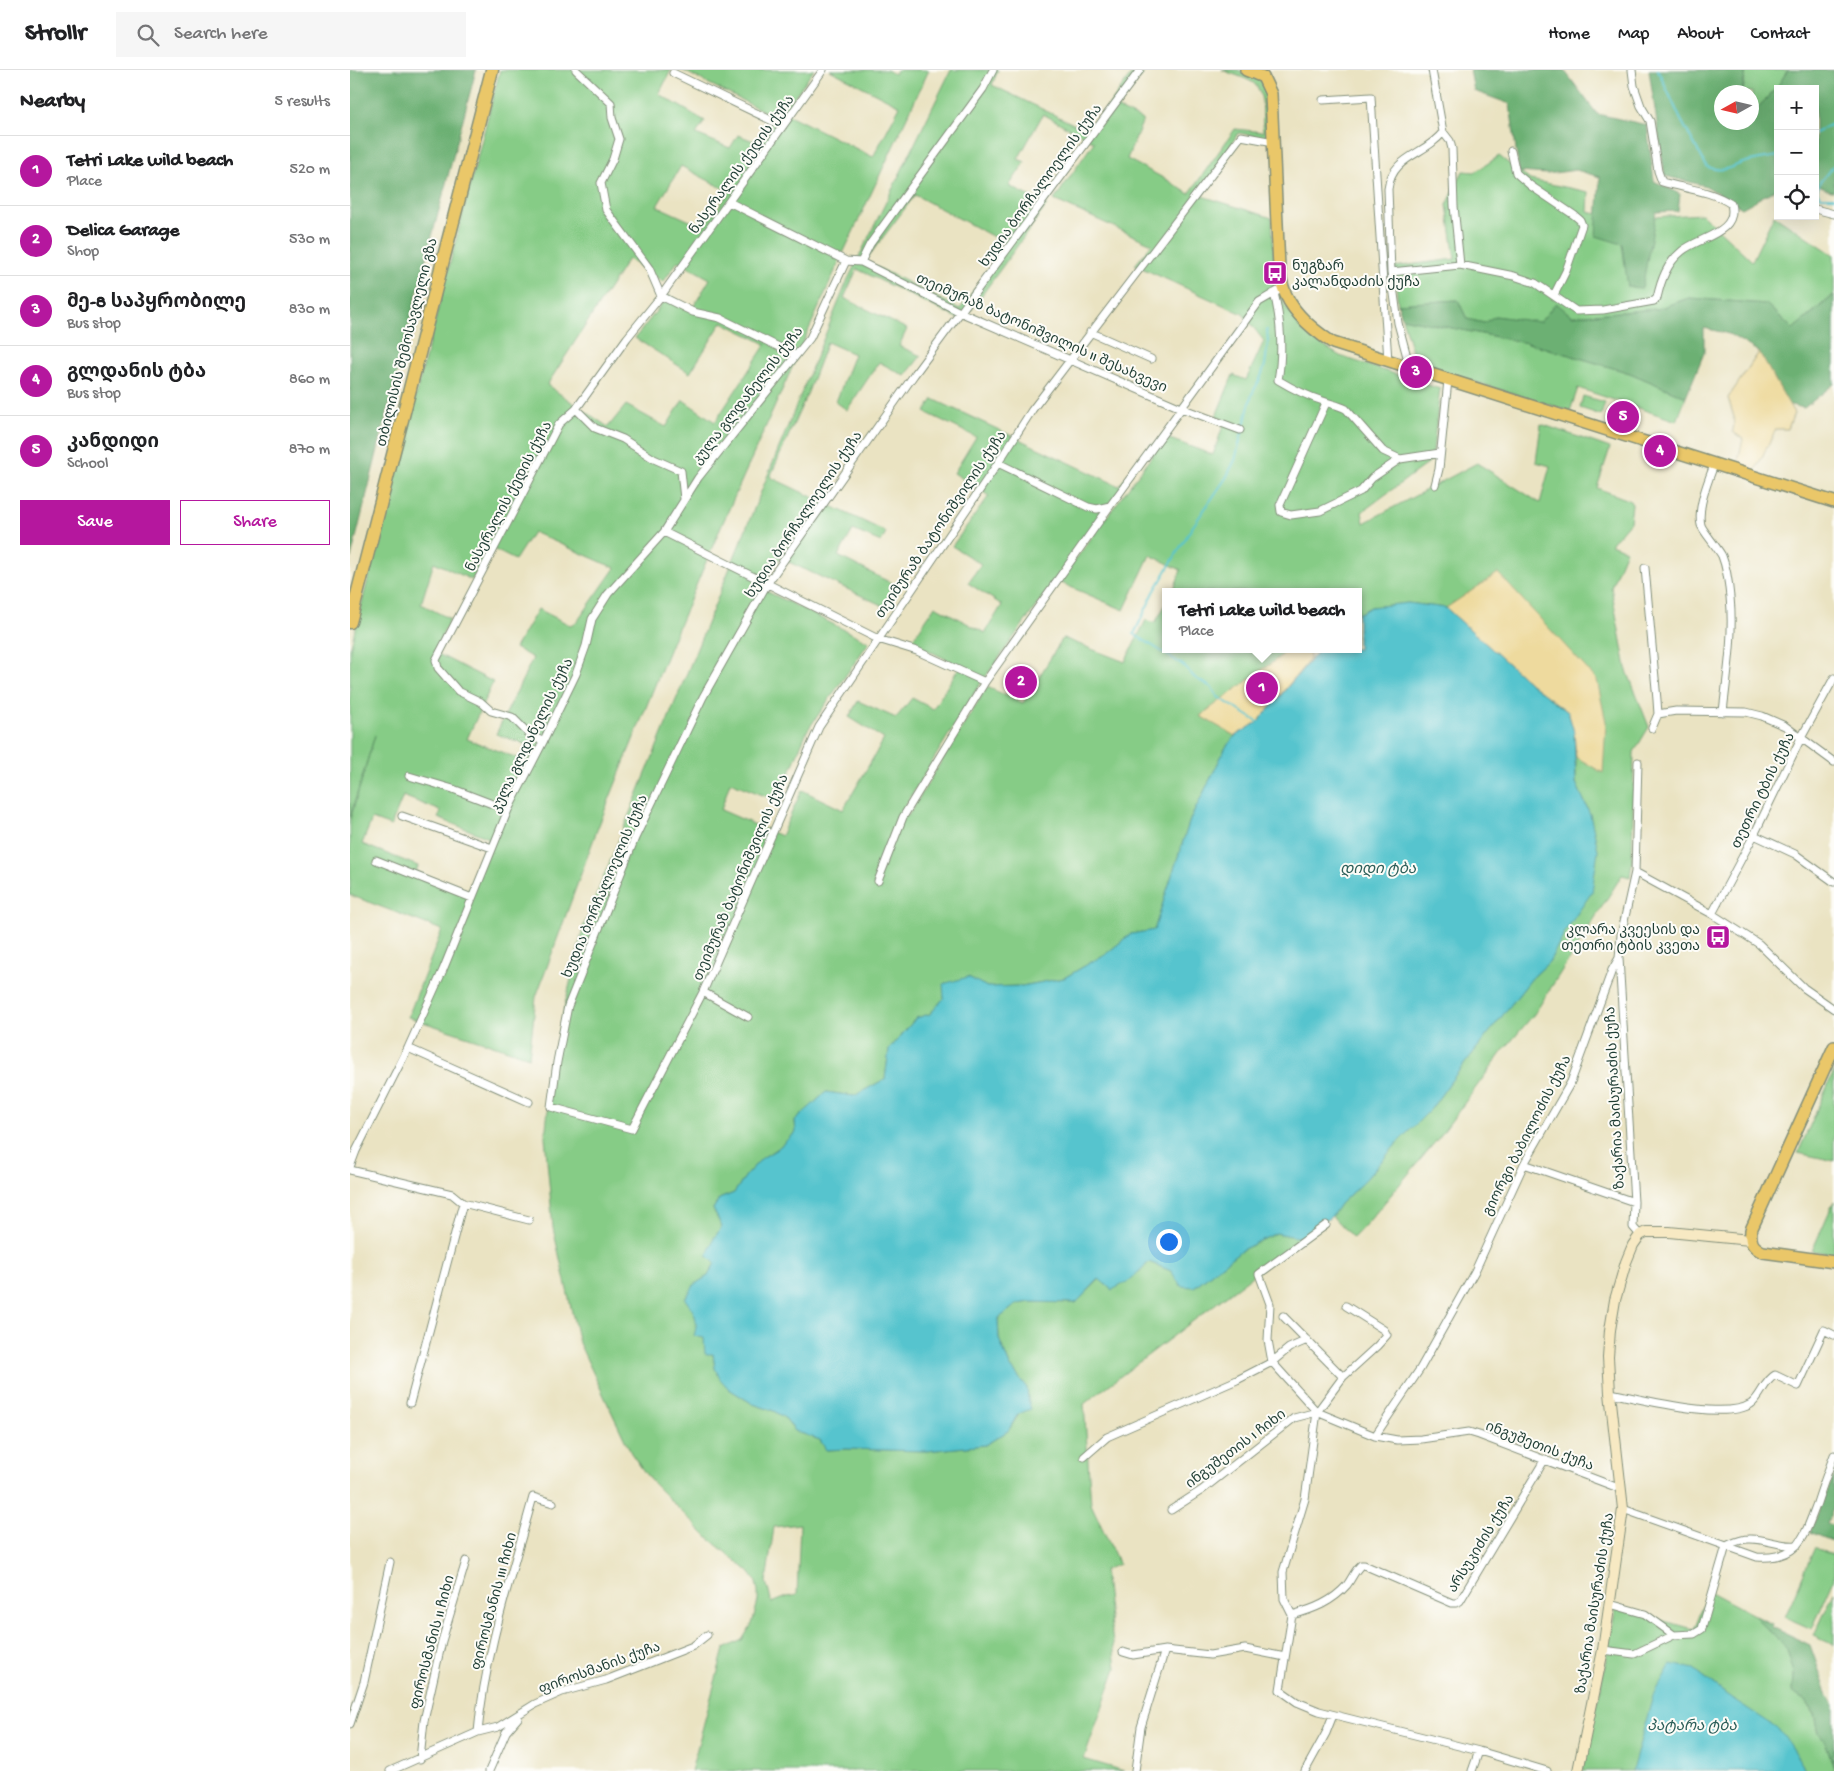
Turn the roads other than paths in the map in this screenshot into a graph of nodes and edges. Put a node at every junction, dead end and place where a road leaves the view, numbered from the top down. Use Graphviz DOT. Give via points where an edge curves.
graph roads {
  1 [pos="492,70"];
  2 [pos="576,70"];
  3 [pos="823,70"];
  4 [pos="993,70"];
  5 [pos="1140,70"];
  6 [pos="1246,70"];
  7 [pos="1432,70"];
  8 [pos="1632,70"];
  9 [pos="673,73"];
  10 [pos="1265,73"];
  11 [pos="1323,100"];
  12 [pos="783,126"];
  13 [pos="1444,132"];
  14 [pos="1274,142"];
  15 [pos="1511,151"];
  16 [pos="729,202"];
  17 [pos="1819,210"];
  18 [pos="1834,214"];
  19 [pos="846,261"];
  20 [pos="861,262"];
  21 [pos="1460,265"];
  22 [pos="1391,272"];
  23 [pos="1279,291"];
  24 [pos="1554,295"];
  25 [pos="661,296"];
  26 [pos="962,313"];
  27 [pos="1090,332"];
  28 [pos="795,356"];
  29 [pos="1069,359"];
  30 [pos="1151,359"];
  31 [pos="1388,361"];
  32 [pos="1410,368"];
  33 [pos="1448,380"];
  34 [pos="1326,403"];
  35 [pos="1181,408"];
  36 [pos="576,409"];
  37 [pos="1240,430"];
  38 [pos="1440,453"];
  39 [pos="1400,459"];
  40 [pos="998,462"];
  41 [pos="1714,465"];
  42 [pos="1435,485"];
  43 [pos="684,499"];
  44 [pos="1834,502"];
  45 [pos="1110,506"];
  46 [pos="664,532"];
  47 [pos="1645,568"];
  48 [pos="767,584"];
  49 [pos="350,622"];
  50 [pos="878,639"];
  51 [pos="1834,678"];
  52 [pos="985,682"];
  53 [pos="1723,712"];
  54 [pos="1658,714"];
  55 [pos="1652,728"];
  56 [pos="1801,738"];
  57 [pos="543,742"];
  58 [pos="1638,762"];
  59 [pos="1834,762"];
  60 [pos="409,776"];
  61 [pos="508,810"];
  62 [pos="402,816"];
  63 [pos="1754,835"];
  64 [pos="492,848"];
  65 [pos="376,860"];
  66 [pos="1635,872"];
  67 [pos="878,881"];
  68 [pos="1834,882"];
  69 [pos="472,898"];
  70 [pos="1712,914"];
  71 [pos="1619,958"];
  72 [pos="703,992"];
  73 [pos="1834,1009"];
  74 [pos="748,1017"];
  75 [pos="1834,1047"];
  76 [pos="408,1048"];
  77 [pos="1829,1063"];
  78 [pos="529,1102"];
  79 [pos="551,1107"];
  80 [pos="1524,1164"];
  81 [pos="350,1168"];
  82 [pos="1634,1202"];
  83 [pos="463,1203"];
  84 [pos="528,1220"];
  85 [pos="1326,1225"];
  86 [pos="1640,1235"];
  87 [pos="1750,1240"];
  88 [pos="1834,1262"];
  89 [pos="1346,1306"];
  90 [pos="1283,1316"];
  91 [pos="1834,1335"];
  92 [pos="1307,1340"];
  93 [pos="1272,1362"];
  94 [pos="1342,1377"];
  95 [pos="1610,1393"];
  96 [pos="410,1403"];
  97 [pos="1317,1412"];
  98 [pos="1375,1436"];
  99 [pos="1834,1455"];
  100 [pos="1084,1457"];
  101 [pos="1545,1459"];
  102 [pos="1621,1489"];
  103 [pos="553,1503"];
  104 [pos="1171,1510"];
  105 [pos="1623,1510"];
  106 [pos="1797,1545"];
  107 [pos="1726,1546"];
  108 [pos="466,1561"];
  109 [pos="390,1562"];
  110 [pos="1610,1604"];
  111 [pos="1292,1615"];
  112 [pos="707,1635"];
  113 [pos="1674,1635"];
  114 [pos="1165,1650"];
  115 [pos="1603,1650"];
  116 [pos="1123,1652"];
  117 [pos="1285,1657"];
  118 [pos="521,1714"];
  119 [pos="1333,1715"];
  120 [pos="350,1724"];
  121 [pos="478,1732"];
  122 [pos="1479,1752"];
  123 [pos="420,1759"];
  124 [pos="390,1771"];
  125 [pos="489,1771"];
  126 [pos="1135,1771"];
  127 [pos="1304,1771"];
  128 [pos="1472,1771"];
  129 [pos="1548,1771"];
  130 [pos="1578,1771"];
  1 -- 49 [label="highway, თბილისის შემოსავლელი გზა"];
  2 -- 25 [label="street" via="610,102 619,139 601,183 606,210 649,268"];
  3 -- 12 [label="street, ნასერალის ქედის ქუჩა"];
  4 -- 20 [label="street" via="983,89 870,244"];
  5 -- 26 [label="street, ხუდია ბორჩალოელის ქუჩა"];
  6 -- 10 [label="main road"];
  7 -- 13 [label="street"];
  8 -- 24 [label="street" via="1641,106 1650,121 1662,182 1721,197 1731,204 1734,213 1725,227 1682,251 1666,269 1654,301 1576,311"];
  9 -- 12 [label="street"];
  10 -- 14 [label="main road" via="1271,94"];
  11 -- 31 [label="street" via="1371,97"];
  12 -- 16 [label="street, ნასერალის ქედის ქუჩა"];
  13 -- 21 [label="street" via="1452,149"];
  13 -- 22 [label="street" via="1400,163 1389,179"];
  14 -- 23 [label="main road"];
  14 -- 27 [label="street, თეიმურაზ ბატონიშვილის ქუჩა" via="1240,136"];
  15 -- 24 [label="street" via="1516,173 1574,215 1582,225"];
  16 -- 19 [label="street"];
  16 -- 25 [label="street, ნასერალის ქედის ქუჩა"];
  17 -- 18 [label="street"];
  19 -- 20 [label="street"];
  19 -- 28 [label="street, კულა გლდანელის ქუჩა" via="810,338"];
  20 -- 26 [label="street, თეიმურაზ ბატონიშვილის II შესახვევი"];
  21 -- 22 [label="street"];
  21 -- 24 [label="street" via="1514,276 1535,283"];
  22 -- 32 [label="street" via="1398,323"];
  23 -- 31 [label="main road" via="1311,329 1333,343"];
  23 -- 34 [label="street" via="1278,380 1297,392"];
  23 -- 35 [label="street" via="1260,302"];
  25 -- 28 [label="street" via="694,312 720,318"];
  25 -- 36 [label="street, ნასერალის ქედის ქუჩა"];
  26 -- 29 [label="street, თეიმურაზ ბატონიშვილის II შესახვევი"];
  26 -- 48 [label="street, ხუდია ბორჩალოელის ქუჩა" via="914,375"];
  27 -- 29 [label="street, თეიმურაზ ბატონიშვილის ქუჩა"];
  27 -- 30 [label="street"];
  28 -- 43 [label="street, კულა გლდანელის ქუჩა"];
  29 -- 35 [label="street, თეიმურაზ ბატონიშვილის II შესახვევი"];
  29 -- 40 [label="street, თეიმურაზ ბატონიშვილის ქუჩა"];
  31 -- 32 [label="main road"];
  32 -- 33 [label="main road"];
  33 -- 38 [label="street"];
  33 -- 41 [label="main road"];
  34 -- 39 [label="street" via="1346,409 1383,450"];
  34 -- 39 [label="street" via="1280,505 1281,512 1291,515 1320,511 1361,491 1372,478"];
  35 -- 37 [label="street, თეიმურაზ ბატონიშვილის II შესახვევი"];
  35 -- 45 [label="street"];
  36 -- 43 [label="street" via="595,428 623,439 654,459 681,471"];
  36 -- 57 [label="street, ნასერალის ქედის ქუჩა" via="559,424 545,449 436,660 438,668 458,691 490,710 512,717"];
  38 -- 39 [label="street"];
  38 -- 42 [label="street"];
  40 -- 45 [label="street" via="1088,507"];
  40 -- 50 [label="street, თეიმურაზ ბატონიშვილის ქუჩა"];
  41 -- 44 [label="main road"];
  41 -- 53 [label="street" via="1700,513 1701,526 1723,557 1730,598 1730,643"];
  43 -- 46 [label="street, კულა გლდანელის ქუჩა"];
  45 -- 52 [label="street"];
  46 -- 48 [label="street"];
  46 -- 57 [label="street, კულა გლდანელის ქუჩა" via="608,594 592,619 576,674"];
  47 -- 54 [label="street"];
  48 -- 50 [label="street"];
  48 -- 79 [label="street, ხუდია ბორჩალოელის ქუჩა" via="703,697 635,838 568,1006"];
  50 -- 52 [label="street" via="916,651"];
  50 -- 72 [label="street, თეიმურაზ ბატონიშვილის ქუჩა" via="819,727"];
  51 -- 56 [label="street, თეთრი ტბის ქუჩა"];
  52 -- 67 [label="street" via="903,817"];
  53 -- 54 [label="street"];
  53 -- 56 [label="street" via="1762,716"];
  54 -- 55 [label="street"];
  56 -- 59 [label="street"];
  56 -- 63 [label="street, თეთრი ტბის ქუჩა"];
  57 -- 61 [label="street, კულა გლდანელის ქუჩა"];
  58 -- 66 [label="street, გიორგი ბაბილოძის ქუჩა"];
  60 -- 61 [label="street"];
  61 -- 64 [label="street, კულა გლდანელის ქუჩა"];
  62 -- 64 [label="street"];
  63 -- 68 [label="street" via="1795,854"];
  63 -- 70 [label="street, თეთრი ტბის ქუჩა"];
  64 -- 69 [label="street, კულა გლდანელის ქუჩა"];
  65 -- 69 [label="street"];
  66 -- 70 [label="street"];
  66 -- 71 [label="street, გიორგი ბაბილოძის ქუჩა"];
  69 -- 76 [label="street, კულა გლდანელის ქუჩა"];
  70 -- 73 [label="street" via="1760,944 1804,988"];
  71 -- 80 [label="street, გიორგი ბაბილოძის ქუჩა" via="1571,1082"];
  71 -- 82 [label="street, ზაქარია მაისურაძის ქუჩა"];
  72 -- 74 [label="street, თეიმურაზ ბატონიშვილის ქუჩა"];
  72 -- 79 [label="street, თეიმურაზ ბატონიშვილის ქუჩა" via="632,1129"];
  75 -- 77 [label="main road"];
  76 -- 78 [label="street"];
  76 -- 81 [label="street, კულა გლდანელის ქუჩა"];
  77 -- 87 [label="main road" via="1751,1230"];
  80 -- 82 [label="street"];
  80 -- 98 [label="street, გიორგი ბაბილოძის ქუჩა" via="1475,1271 1420,1369"];
  81 -- 83 [label="street" via="452,1194"];
  82 -- 86 [label="street, ზაქარია მაისურაძის ქუჩა" via="1633,1227"];
  83 -- 84 [label="street"];
  83 -- 96 [label="street"];
  85 -- 93 [label="street" via="1259,1274 1270,1304 1268,1340"];
  86 -- 87 [label="street" via="1669,1232"];
  86 -- 95 [label="street, ზაქარია მაისურაძის ქუჩა" via="1626,1262 1615,1300 1608,1357"];
  87 -- 88 [label="main road" via="1762,1252"];
  89 -- 94 [label="street" via="1387,1335"];
  90 -- 92 [label="street"];
  91 -- 95 [label="street" via="1824,1330 1798,1386 1775,1375 1770,1377 1752,1403 1739,1409 1697,1410"];
  92 -- 93 [label="street" via="1289,1348"];
  92 -- 94 [label="street"];
  93 -- 97 [label="street"];
  93 -- 100 [label="street" via="1107,1437"];
  94 -- 97 [label="street"];
  95 -- 102 [label="street, ზაქარია მაისურაძის ქუჩა"];
  97 -- 98 [label="street, ინგუშეთის ქუჩა"];
  97 -- 104 [label="street, ინგუშეთის I ჩიხი" via="1294,1418 1202,1490"];
  97 -- 111 [label="street" via="1305,1499 1283,1572 1284,1599"];
  98 -- 101 [label="street, ინგუშეთის ქუჩა" via="1413,1440 1469,1432"];
  99 -- 106 [label="street" via="1804,1537"];
  101 -- 102 [label="street, ინგუშეთის ქუჩა"];
  101 -- 111 [label="street, არსუკიძის ქუჩა" via="1460,1601 1452,1602 1361,1565 1332,1599 1315,1609"];
  102 -- 105 [label="street, ზაქარია მაისურაძის ქუჩა"];
  103 -- 121 [label="street, ფიროსმანის III ჩიხი" via="533,1497 490,1657"];
  105 -- 107 [label="street"];
  105 -- 110 [label="street, ზაქარია მაისურაძის ქუჩა"];
  106 -- 107 [label="street" via="1749,1539"];
  106 -- 107 [label="street" via="1789,1552 1772,1558 1757,1558"];
  107 -- 113 [label="street" via="1702,1629 1690,1635"];
  108 -- 123 [label="street, ფიროსმანის II ჩიხი" via="440,1650 424,1721"];
  109 -- 120 [label="street" via="364,1682"];
  110 -- 113 [label="street" via="1645,1614"];
  110 -- 115 [label="street, ზაქარია მაისურაძის ქუჩა"];
  111 -- 117 [label="street"];
  112 -- 118 [label="street, ფიროსმანის ქუჩა" via="694,1646 606,1680 562,1692"];
  113 -- 115 [label="street" via="1634,1654"];
  114 -- 116 [label="street" via="1133,1655"];
  114 -- 117 [label="street" via="1210,1654 1245,1649"];
  114 -- 126 [label="street" via="1142,1727"];
  115 -- 130 [label="street, ზაქარია მაისურაძის ქუჩა"];
  117 -- 119 [label="street" via="1280,1690 1297,1702"];
  118 -- 121 [label="street, ფიროსმანის ქუჩა" via="498,1728"];
  118 -- 125 [label="street" via="506,1732"];
  119 -- 122 [label="street"];
  119 -- 127 [label="street"];
  121 -- 123 [label="street, ფიროსმანის ქუჩა"];
  122 -- 128 [label="street"];
  122 -- 129 [label="street"];
  123 -- 124 [label="street, ფიროსმანის ქუჩა"];
}
